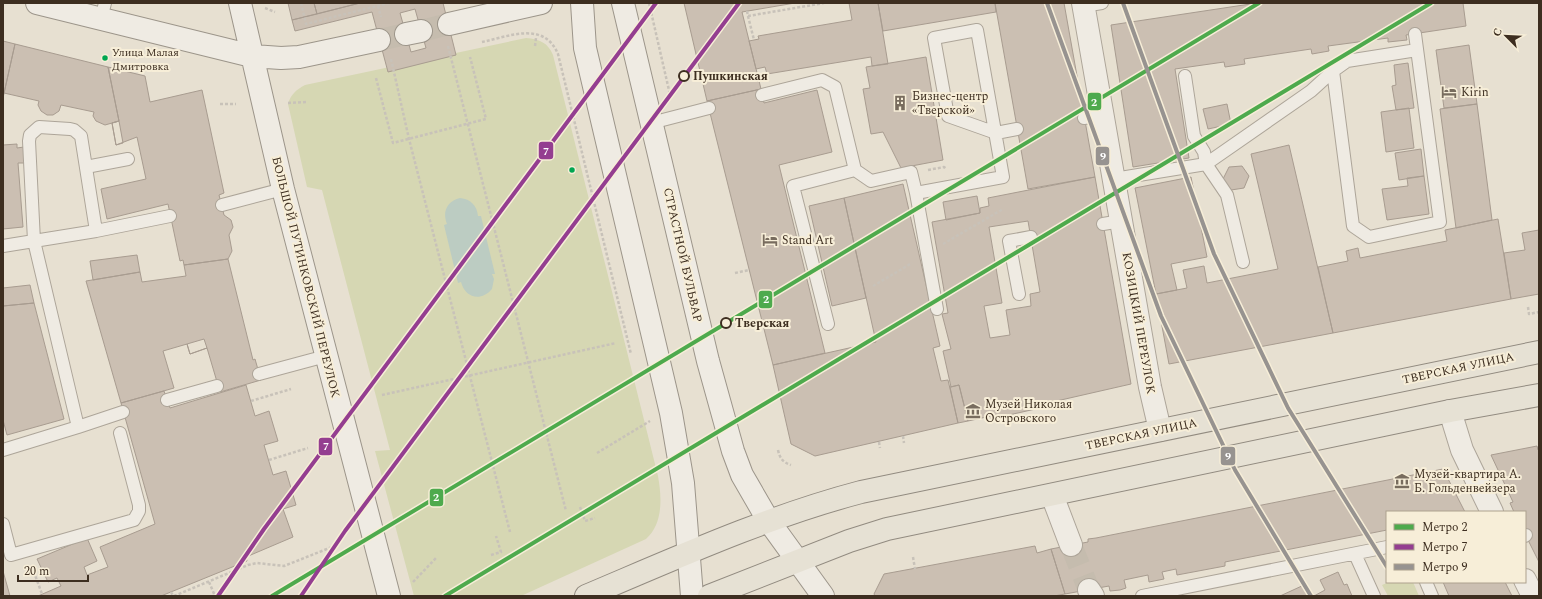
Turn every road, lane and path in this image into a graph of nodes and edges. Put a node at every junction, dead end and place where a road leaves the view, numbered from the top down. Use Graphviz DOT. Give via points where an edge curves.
graph roads {
  1 [pos="37,3"];
  2 [pos="240,3"];
  3 [pos="301,3"];
  4 [pos="389,3"];
  5 [pos="541,3"];
  6 [pos="582,3"];
  7 [pos="622,3"];
  8 [pos="649,3"];
  9 [pos="824,3"];
  10 [pos="1089,4"];
  11 [pos="264,8"];
  12 [pos="103,11"];
  13 [pos="747,11"];
  14 [pos="275,12"];
  15 [pos="748,16"];
  16 [pos="449,24"];
  17 [pos="1415,34"];
  18 [pos="536,38"];
  19 [pos="379,40"];
  20 [pos="754,40"];
  21 [pos="476,43"];
  22 [pos="535,46"];
  23 [pos="1417,50"];
  24 [pos="252,56"];
  25 [pos="451,56"];
  26 [pos="470,57"];
  27 [pos="394,71"];
  28 [pos="1333,71"];
  29 [pos="1185,76"];
  30 [pos="376,78"];
  31 [pos="762,95"];
  32 [pos="307,102"];
  33 [pos="288,103"];
  34 [pos="220,104"];
  35 [pos="236,104"];
  36 [pos="709,108"];
  37 [pos="676,116"];
  38 [pos="651,122"];
  39 [pos="468,123"];
  40 [pos="1017,129"];
  41 [pos="996,133"];
  42 [pos="409,139"];
  43 [pos="128,159"];
  44 [pos="1206,164"];
  45 [pos="86,167"];
  46 [pos="855,170"];
  47 [pos="1114,179"];
  48 [pos="283,189"];
  49 [pos="916,193"];
  50 [pos="222,205"];
  51 [pos="170,216"];
  52 [pos="96,231"];
  53 [pos="1031,237"];
  54 [pos="34,241"];
  55 [pos="3,246"];
  56 [pos="1243,262"];
  57 [pos="749,270"];
  58 [pos="735,273"];
  59 [pos="1019,294"];
  60 [pos="1528,307"];
  61 [pos="937,309"];
  62 [pos="1539,312"];
  63 [pos="828,324"];
  64 [pos="616,343"];
  65 [pos="1539,352"];
  66 [pos="632,355"];
  67 [pos="326,356"];
  68 [pos="528,362"];
  69 [pos="258,374"];
  70 [pos="469,375"];
  71 [pos="217,386"];
  72 [pos="291,389"];
  73 [pos="382,395"];
  74 [pos="1539,395"];
  75 [pos="167,400"];
  76 [pos="251,401"];
  77 [pos="1052,402"];
  78 [pos="1054,408"];
  79 [pos="1450,411"];
  80 [pos="123,412"];
  81 [pos="647,416"];
  82 [pos="649,424"];
  83 [pos="78,427"];
  84 [pos="1160,430"];
  85 [pos="120,433"];
  86 [pos="903,436"];
  87 [pos="879,442"];
  88 [pos="904,444"];
  89 [pos="308,448"];
  90 [pos="880,448"];
  91 [pos="3,450"];
  92 [pos="778,450"];
  93 [pos="269,460"];
  94 [pos="790,465"];
  95 [pos="1052,495"];
  96 [pos="580,507"];
  97 [pos="1486,510"];
  98 [pos="566,512"];
  99 [pos="595,518"];
  100 [pos="768,520"];
  101 [pos="3,524"];
  102 [pos="510,532"];
  103 [pos="496,536"];
  104 [pos="337,545"];
  105 [pos="1071,545"];
  106 [pos="1386,547"];
  107 [pos="26,551"];
  108 [pos="689,553"];
  109 [pos="1355,554"];
  110 [pos="491,555"];
  111 [pos="437,557"];
  112 [pos="913,557"];
  113 [pos="797,561"];
  114 [pos="915,569"];
  115 [pos="209,582"];
  116 [pos="414,582"];
  117 [pos="1526,582"];
  118 [pos="1426,583"];
  119 [pos="183,587"];
  120 [pos="171,592"];
  121 [pos="185,592"];
  122 [pos="42,594"];
  123 [pos="173,596"];
  124 [pos="215,596"];
  125 [pos="389,596"];
  126 [pos="586,596"];
  127 [pos="692,596"];
  128 [pos="709,596"];
  129 [pos="823,596"];
  130 [pos="1142,596"];
  131 [pos="1374,596"];
  132 [pos="1432,596"];
  133 [pos="1533,596"];
  1 -- 12 [label="main road"];
  2 -- 24 [label="main road, БОЛЬШОЙ ПУТИНКОВСКИЙ ПЕРЕУЛОК"];
  3 -- 4 [label="path" via="306,24"];
  5 -- 16 [label="main road"];
  6 -- 108 [label="main road" via="585,48 671,413 683,483"];
  7 -- 38 [label="main road, СТРАСТНОЙ БУЛЬВАР"];
  8 -- 37 [label="path"];
  9 -- 15 [label="path"];
  10 -- 47 [label="main road, КОЗИЦКИЙ ПЕРЕУЛОК" via="1093,116"];
  11 -- 14 [label="path"];
  12 -- 24 [label="main road"];
  13 -- 15 [label="path"];
  15 -- 20 [label="path"];
  17 -- 23 [label="lane"];
  18 -- 22 [label="path"];
  19 -- 24 [label="main road" via="299,57"];
  21 -- 66 [label="path" via="537,33 554,45"];
  23 -- 28 [label="lane" via="1347,61"];
  23 -- 28 [label="lane" via="1440,222 1369,237 1353,226"];
  24 -- 48 [label="main road, БОЛЬШОЙ ПУТИНКОВСКИЙ ПЕРЕУЛОК"];
  25 -- 39 [label="path"];
  26 -- 39 [label="path" via="486,119"];
  27 -- 42 [label="path"];
  28 -- 44 [label="lane" via="1312,91"];
  29 -- 44 [label="lane" via="1194,136 1204,152"];
  30 -- 42 [label="path" via="393,143"];
  31 -- 46 [label="lane" via="822,80 835,87"];
  32 -- 33 [label="path"];
  34 -- 35 [label="path"];
  36 -- 37 [label="lane"];
  37 -- 38 [label="lane"];
  38 -- 100 [label="main road, СТРАСТНОЙ БУЛЬВАР" via="724,424 742,475"];
  39 -- 42 [label="path"];
  39 -- 68 [label="path"];
  40 -- 41 [label="lane"];
  41 -- 41 [label="lane" via="948,116 934,38 977,30"];
  41 -- 49 [label="lane" via="1003,177"];
  42 -- 70 [label="path"];
  43 -- 45 [label="lane"];
  44 -- 47 [label="lane"];
  44 -- 56 [label="lane" via="1227,195"];
  45 -- 52 [label="lane"];
  45 -- 54 [label="lane" via="81,136 74,130 44,126 30,135"];
  46 -- 49 [label="lane" via="871,181 911,172"];
  46 -- 63 [label="lane" via="793,186"];
  47 -- 84 [label="main road, КОЗИЦКИЙ ПЕРЕУЛОК" via="1112,222"];
  48 -- 50 [label="lane"];
  48 -- 67 [label="main road, БОЛЬШОЙ ПУТИНКОВСКИЙ ПЕРЕУЛОК"];
  49 -- 61 [label="lane"];
  51 -- 52 [label="lane"];
  52 -- 54 [label="lane"];
  53 -- 59 [label="lane" via="1009,241"];
  54 -- 55 [label="lane"];
  54 -- 83 [label="lane"];
  57 -- 58 [label="path"];
  60 -- 62 [label="path" via="1529,314"];
  64 -- 68 [label="path"];
  65 -- 84 [label="main road, ТВЕРСКАЯ УЛИЦА"];
  67 -- 69 [label="lane"];
  67 -- 125 [label="main road, БОЛЬШОЙ ПУТИНКОВСКИЙ ПЕРЕУЛОК"];
  68 -- 70 [label="path"];
  68 -- 98 [label="path"];
  70 -- 73 [label="path"];
  70 -- 102 [label="path"];
  71 -- 75 [label="lane"];
  72 -- 76 [label="path"];
  74 -- 79 [label="main road"];
  77 -- 78 [label="path"];
  79 -- 95 [label="main road"];
  79 -- 97 [label="main road" via="1462,450"];
  80 -- 83 [label="lane"];
  81 -- 82 [label="path"];
  83 -- 91 [label="lane"];
  84 -- 100 [label="main road, ТВЕРСКАЯ УЛИЦА" via="861,492"];
  85 -- 107 [label="lane" via="139,506 137,516 129,522"];
  86 -- 88 [label="path"];
  87 -- 90 [label="path"];
  89 -- 93 [label="path"];
  92 -- 94 [label="path" via="784,462"];
  95 -- 105 [label="main road"];
  95 -- 113 [label="main road" via="887,530"];
  96 -- 99 [label="path" via="585,521"];
  100 -- 108 [label="main road, ТВЕРСКАЯ УЛИЦА"];
  100 -- 113 [label="main road, СТРАСТНОЙ БУЛЬВАР"];
  101 -- 107 [label="lane" via="11,556"];
  103 -- 110 [label="path" via="501,552"];
  104 -- 115 [label="path" via="288,565 279,567 253,564"];
  106 -- 109 [label="lane"];
  107 -- 122 [label="path"];
  108 -- 126 [label="main road, ТВЕРСКАЯ УЛИЦА"];
  108 -- 127 [label="main road"];
  109 -- 130 [label="lane"];
  109 -- 131 [label="lane"];
  111 -- 116 [label="path"];
  112 -- 114 [label="path"];
  113 -- 128 [label="main road"];
  113 -- 129 [label="main road, СТРАСТНОЙ БУЛЬВАР"];
  115 -- 121 [label="path"];
  115 -- 124 [label="path"];
  117 -- 133 [label="main road"];
  118 -- 132 [label="lane"];
  119 -- 121 [label="path"];
  120 -- 123 [label="path"];
  121 -- 123 [label="path"];
}
